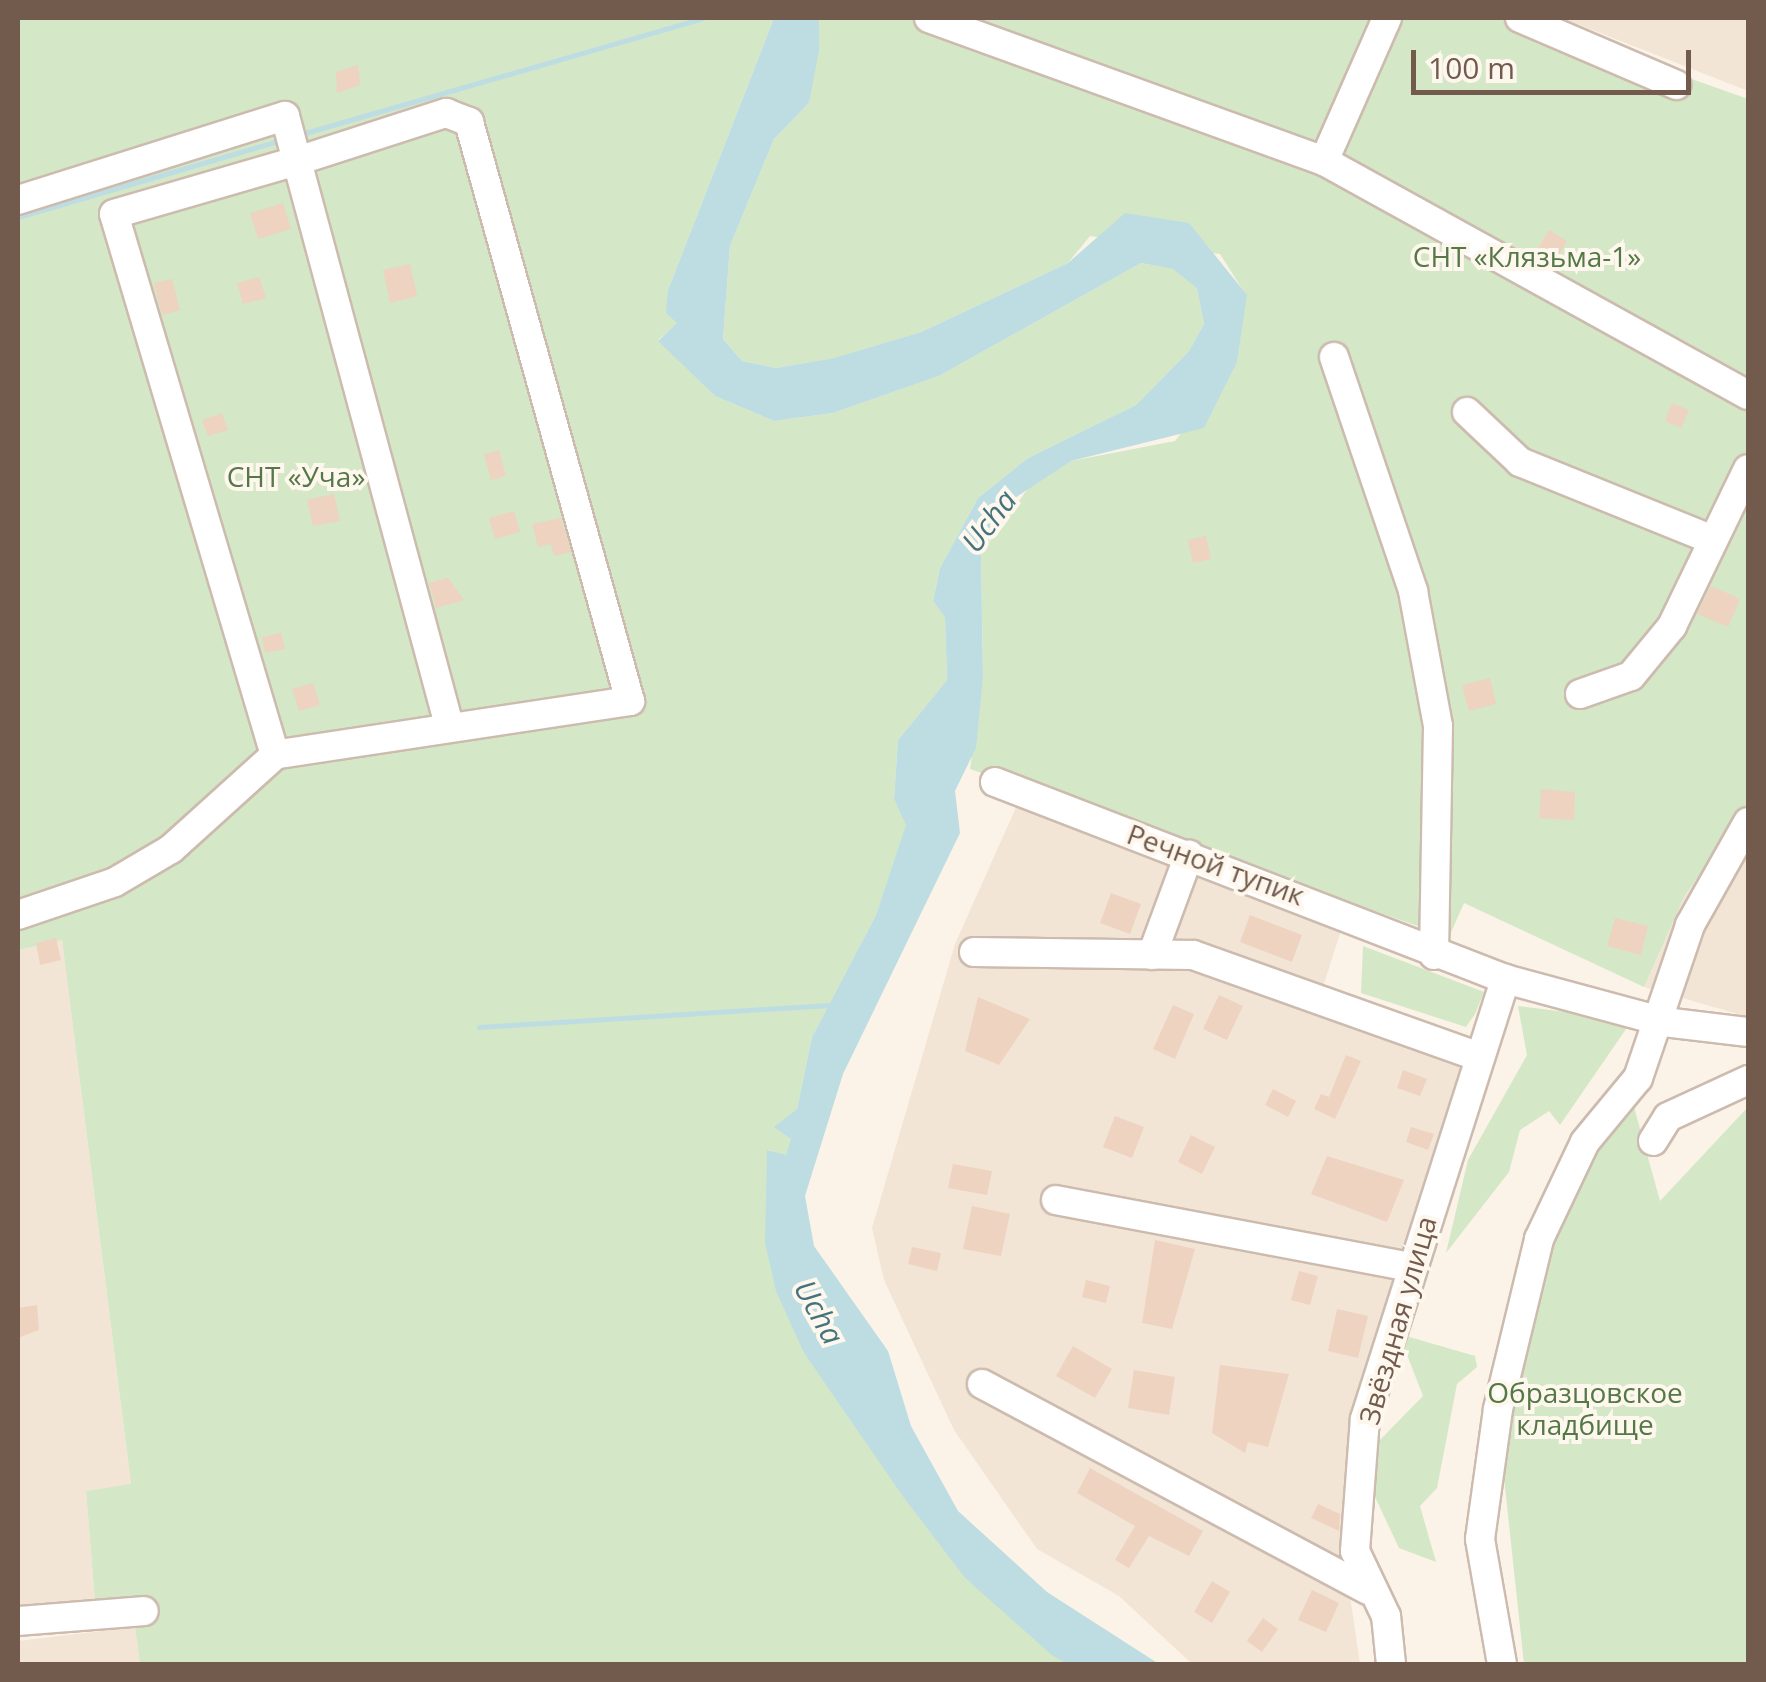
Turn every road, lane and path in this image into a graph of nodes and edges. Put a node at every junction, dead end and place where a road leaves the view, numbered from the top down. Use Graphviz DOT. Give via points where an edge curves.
graph roads {
  1 [pos="929,18"];
  2 [pos="1387,18"];
  3 [pos="1520,18"];
  4 [pos="1676,86"];
  5 [pos="297,161"];
  6 [pos="1324,161"];
  7 [pos="18,200"];
  8 [pos="1334,357"];
  9 [pos="1748,395"];
  10 [pos="1466,412"];
  11 [pos="1748,468"];
  12 [pos="1714,540"];
  13 [pos="1580,694"];
  14 [pos="449,725"];
  15 [pos="275,754"];
  16 [pos="994,782"];
  17 [pos="1748,822"];
  18 [pos="1189,855"];
  19 [pos="18,915"];
  20 [pos="974,952"];
  21 [pos="1434,954"];
  22 [pos="1152,955"];
  23 [pos="1506,979"];
  24 [pos="1664,1022"];
  25 [pos="1748,1032"];
  26 [pos="1480,1056"];
  27 [pos="1748,1080"];
  28 [pos="1653,1141"];
  29 [pos="1056,1200"];
  30 [pos="1409,1267"];
  31 [pos="982,1384"];
  32 [pos="1367,1590"];
  33 [pos="144,1612"];
  34 [pos="18,1620"];
  35 [pos="1391,1664"];
  36 [pos="1502,1664"];
  1 -- 6 [label="street"];
  2 -- 6 [label="street"];
  3 -- 4 [label="street"];
  5 -- 7 [label="street" via="284,116"];
  5 -- 14 [label="street"];
  5 -- 14 [label="street" via="446,114 469,122 630,701"];
  5 -- 15 [label="street" via="114,214"];
  6 -- 9 [label="street"];
  8 -- 21 [label="street" via="1412,592 1438,726"];
  10 -- 12 [label="street" via="1520,462"];
  11 -- 12 [label="street"];
  12 -- 13 [label="street" via="1672,626 1631,676"];
  14 -- 15 [label="street"];
  15 -- 19 [label="street" via="170,849 115,882"];
  16 -- 18 [label="street, Речной тупик"];
  17 -- 24 [label="street" via="1690,925"];
  18 -- 21 [label="street, Речной тупик"];
  18 -- 22 [label="street"];
  20 -- 22 [label="street"];
  21 -- 23 [label="street, Речной тупик"];
  22 -- 26 [label="street" via="1193,955"];
  23 -- 24 [label="street, Речной тупик"];
  23 -- 26 [label="street, Звёздная улица"];
  24 -- 25 [label="street, Речной тупик"];
  24 -- 36 [label="street" via="1638,1078 1585,1142 1539,1239 1498,1409 1480,1539"];
  26 -- 30 [label="street, Звёздная улица"];
  27 -- 28 [label="street" via="1668,1117"];
  29 -- 30 [label="street"];
  30 -- 32 [label="street, Звёздная улица" via="1365,1420 1355,1551"];
  31 -- 32 [label="street"];
  32 -- 35 [label="street, Звёздная улица" via="1386,1616"];
  33 -- 34 [label="street"];
}
